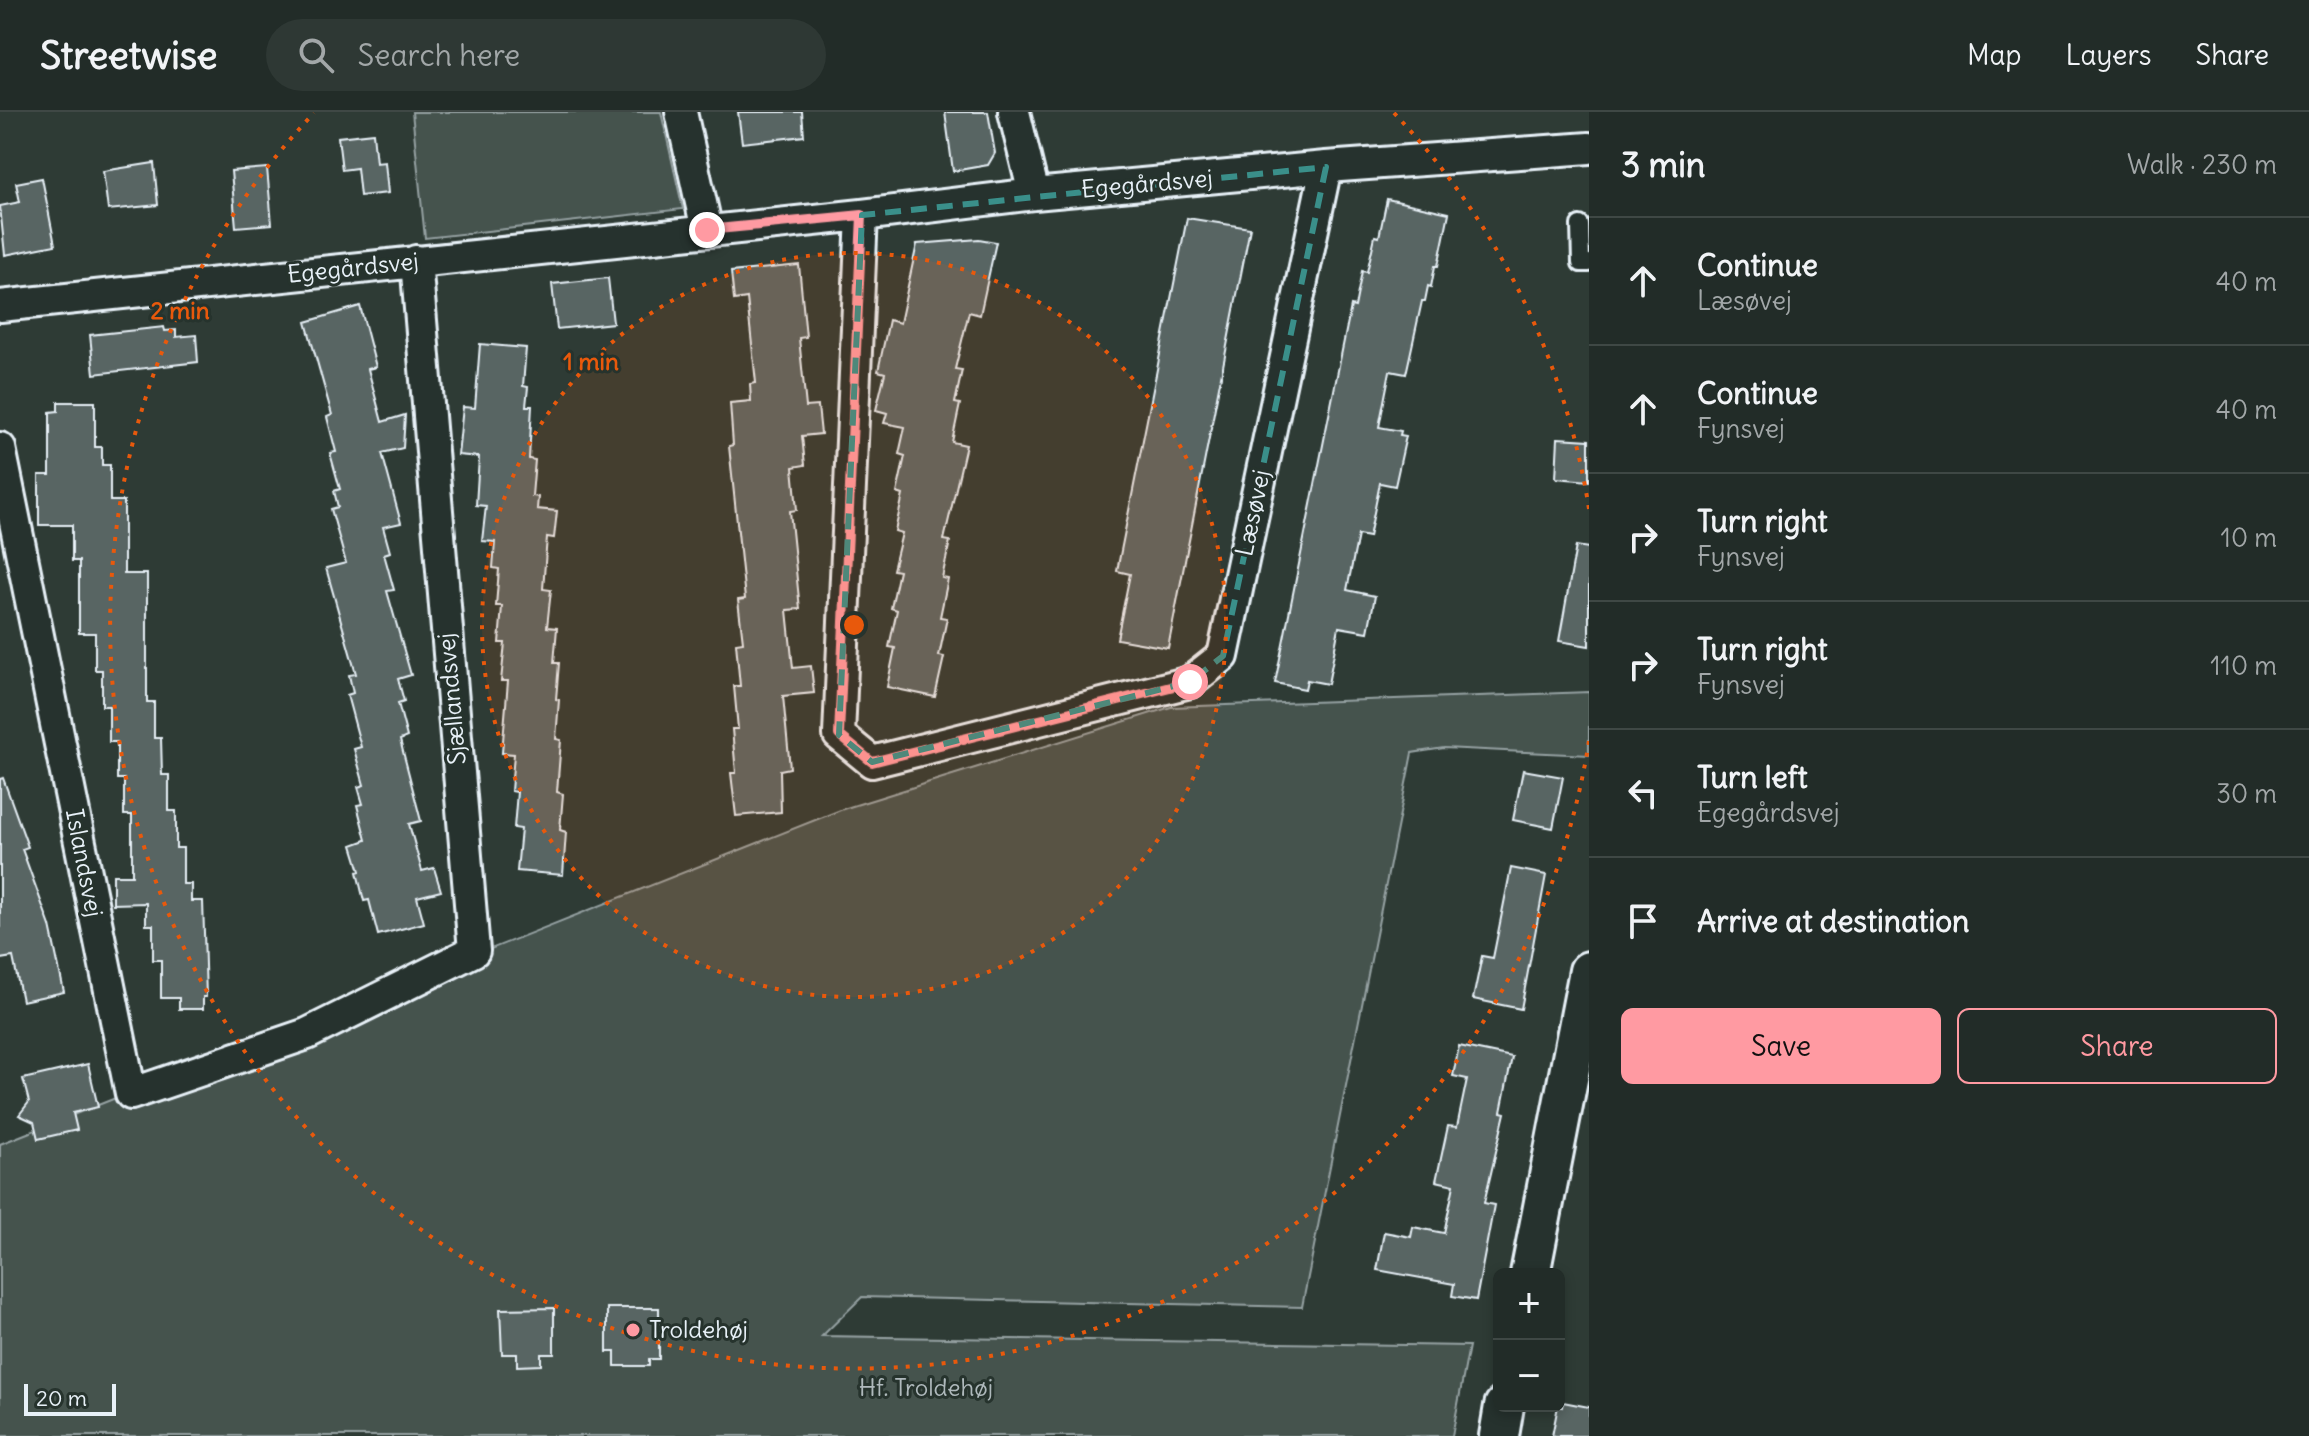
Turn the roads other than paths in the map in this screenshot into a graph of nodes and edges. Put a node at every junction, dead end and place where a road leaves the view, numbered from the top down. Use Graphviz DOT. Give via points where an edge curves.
graph roads {
  1 [pos="681,112"];
  2 [pos="1014,112"];
  3 [pos="1589,148"];
  4 [pos="1326,167"];
  5 [pos="1034,194"];
  6 [pos="862,215"];
  7 [pos="1580,225"];
  8 [pos="707,230"];
  9 [pos="416,261"];
  10 [pos="1589,263"];
  11 [pos="0,306"];
  12 [pos="0,448"];
  13 [pos="1589,971"];
  14 [pos="307,1034"];
  15 [pos="1531,1268"];
  16 [pos="1503,1412"];
  17 [pos="1499,1436"];
  1 -- 8 [label="street"];
  2 -- 5 [label="street"];
  3 -- 4 [label="street, Egegårdsvej"];
  4 -- 5 [label="street, Egegårdsvej"];
  4 -- 6 [label="street, Læsøvej" via="1223,656 1190,682 872,762 839,735"];
  5 -- 6 [label="street, Egegårdsvej"];
  6 -- 8 [label="street, Egegårdsvej"];
  7 -- 10 [label="lane" via="1581,263"];
  8 -- 9 [label="street, Egegårdsvej"];
  9 -- 11 [label="street, Egegårdsvej"];
  9 -- 14 [label="street, Sjællandsvej" via="474,951"];
  12 -- 14 [label="street, Islandsvej" via="131,1094"];
  13 -- 15 [label="street"];
  16 -- 17 [label="street"];
}
